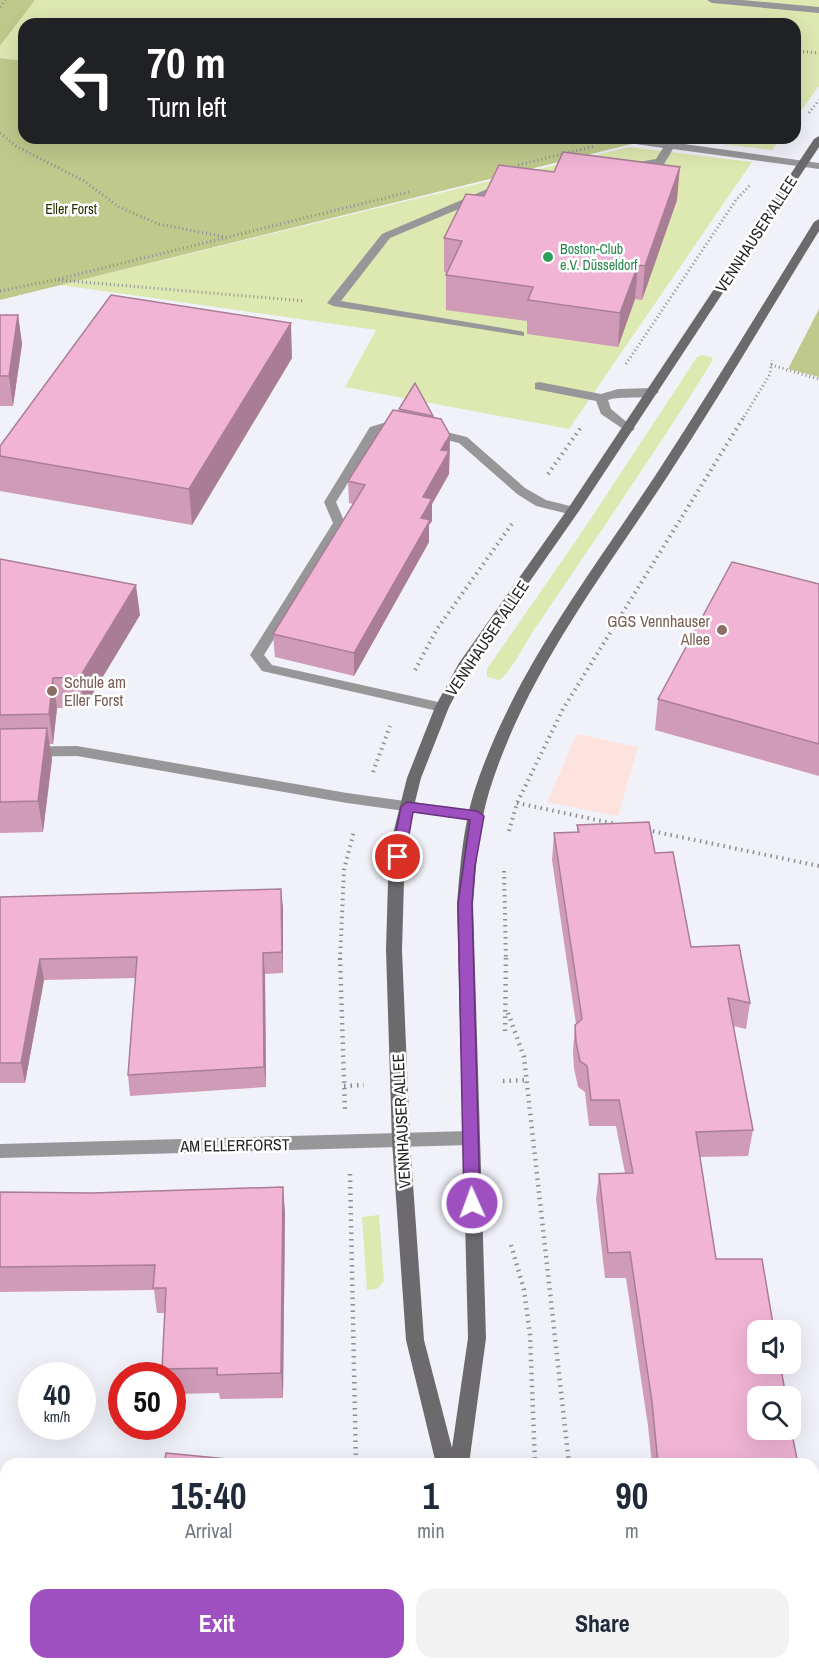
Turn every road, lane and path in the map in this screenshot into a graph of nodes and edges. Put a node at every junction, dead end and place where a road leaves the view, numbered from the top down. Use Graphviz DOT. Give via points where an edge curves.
graph roads {
  1 [pos="5,0"];
  2 [pos="712,0"];
  3 [pos="0,7"];
  4 [pos="819,10"];
  5 [pos="801,52"];
  6 [pos="819,53"];
  7 [pos="0,133"];
  8 [pos="819,139"];
  9 [pos="602,144"];
  10 [pos="662,144"];
  11 [pos="709,144"];
  12 [pos="670,145"];
  13 [pos="707,150"];
  14 [pos="802,163"];
  15 [pos="625,166"];
  16 [pos="819,166"];
  17 [pos="509,167"];
  18 [pos="511,188"];
  19 [pos="418,190"];
  20 [pos="819,222"];
  21 [pos="226,237"];
  22 [pos="55,280"];
  23 [pos="0,291"];
  24 [pos="333,303"];
  25 [pos="520,334"];
  26 [pos="772,352"];
  27 [pos="764,362"];
  28 [pos="772,365"];
  29 [pos="819,379"];
  30 [pos="539,386"];
  31 [pos="653,392"];
  32 [pos="601,399"];
  33 [pos="629,429"];
  34 [pos="573,511"];
  35 [pos="402,699"];
  36 [pos="442,707"];
  37 [pos="0,752"];
  38 [pos="362,800"];
  39 [pos="517,803"];
  40 [pos="407,807"];
  41 [pos="477,816"];
  42 [pos="622,825"];
  43 [pos="645,830"];
  44 [pos="508,839"];
  45 [pos="504,861"];
  46 [pos="819,866"];
  47 [pos="507,1012"];
  48 [pos="505,1035"];
  49 [pos="503,1070"];
  50 [pos="526,1080"];
  51 [pos="503,1081"];
  52 [pos="494,1082"];
  53 [pos="371,1085"];
  54 [pos="344,1086"];
  55 [pos="504,1092"];
  56 [pos="346,1117"];
  57 [pos="470,1138"];
  58 [pos="400,1141"];
  59 [pos="0,1151"];
  60 [pos="350,1171"];
  61 [pos="509,1239"];
  62 [pos="356,1458"];
  63 [pos="444,1458"];
  64 [pos="460,1458"];
  65 [pos="535,1458"];
  66 [pos="568,1458"];
  1 -- 3 [label="path"];
  2 -- 4 [label="street"];
  5 -- 6 [label="path"];
  7 -- 21 [label="path" via="16,146 84,181 119,207 159,224"];
  8 -- 14 [label="main road, VENNHAUSER ALLEE"];
  9 -- 17 [label="path"];
  10 -- 12 [label="street"];
  11 -- 13 [label="street"];
  12 -- 13 [label="street"];
  12 -- 15 [label="street" via="660,162"];
  13 -- 14 [label="street"];
  14 -- 16 [label="street"];
  14 -- 31 [label="main road, VENNHAUSER ALLEE"];
  18 -- 24 [label="street" via="489,192 386,236"];
  19 -- 21 [label="path"];
  20 -- 41 [label="main road" via="710,401 531,678 502,735"];
  21 -- 22 [label="path"];
  22 -- 23 [label="path"];
  22 -- 24 [label="path"];
  24 -- 25 [label="street"];
  26 -- 28 [label="path"];
  27 -- 28 [label="path"];
  28 -- 29 [label="path"];
  28 -- 39 [label="path" via="749,410 563,709"];
  30 -- 32 [label="street"];
  31 -- 32 [label="street" via="618,393"];
  31 -- 33 [label="main road, VENNHAUSER ALLEE"];
  32 -- 33 [label="street" via="605,411"];
  33 -- 34 [label="main road, VENNHAUSER ALLEE"];
  34 -- 35 [label="street" via="541,503 521,491 463,440 390,425 374,429 330,502 339,523 257,655 267,668"];
  34 -- 36 [label="main road, VENNHAUSER ALLEE" via="464,666"];
  35 -- 36 [label="street"];
  35 -- 38 [label="path"];
  36 -- 40 [label="main road, VENNHAUSER ALLEE"];
  37 -- 38 [label="street" via="77,751"];
  38 -- 40 [label="street"];
  38 -- 54 [label="path" via="340,900"];
  39 -- 42 [label="path"];
  39 -- 44 [label="path"];
  40 -- 41 [label="street"];
  40 -- 58 [label="main road, VENNHAUSER ALLEE" via="400,834 394,950"];
  41 -- 57 [label="main road" via="465,904"];
  43 -- 46 [label="path"];
  45 -- 47 [label="path"];
  47 -- 48 [label="path"];
  47 -- 50 [label="path" via="524,1057"];
  49 -- 51 [label="path"];
  50 -- 51 [label="path"];
  50 -- 66 [label="path"];
  51 -- 52 [label="path"];
  51 -- 55 [label="path"];
  53 -- 54 [label="path"];
  54 -- 56 [label="path"];
  57 -- 58 [label="street, AM ELLERFORST"];
  57 -- 64 [label="main road" via="477,1338"];
  58 -- 59 [label="street, AM ELLERFORST"];
  58 -- 63 [label="main road, VENNHAUSER ALLEE" via="415,1340"];
  60 -- 62 [label="path"];
  61 -- 65 [label="path" via="524,1290 530,1335"];
}
